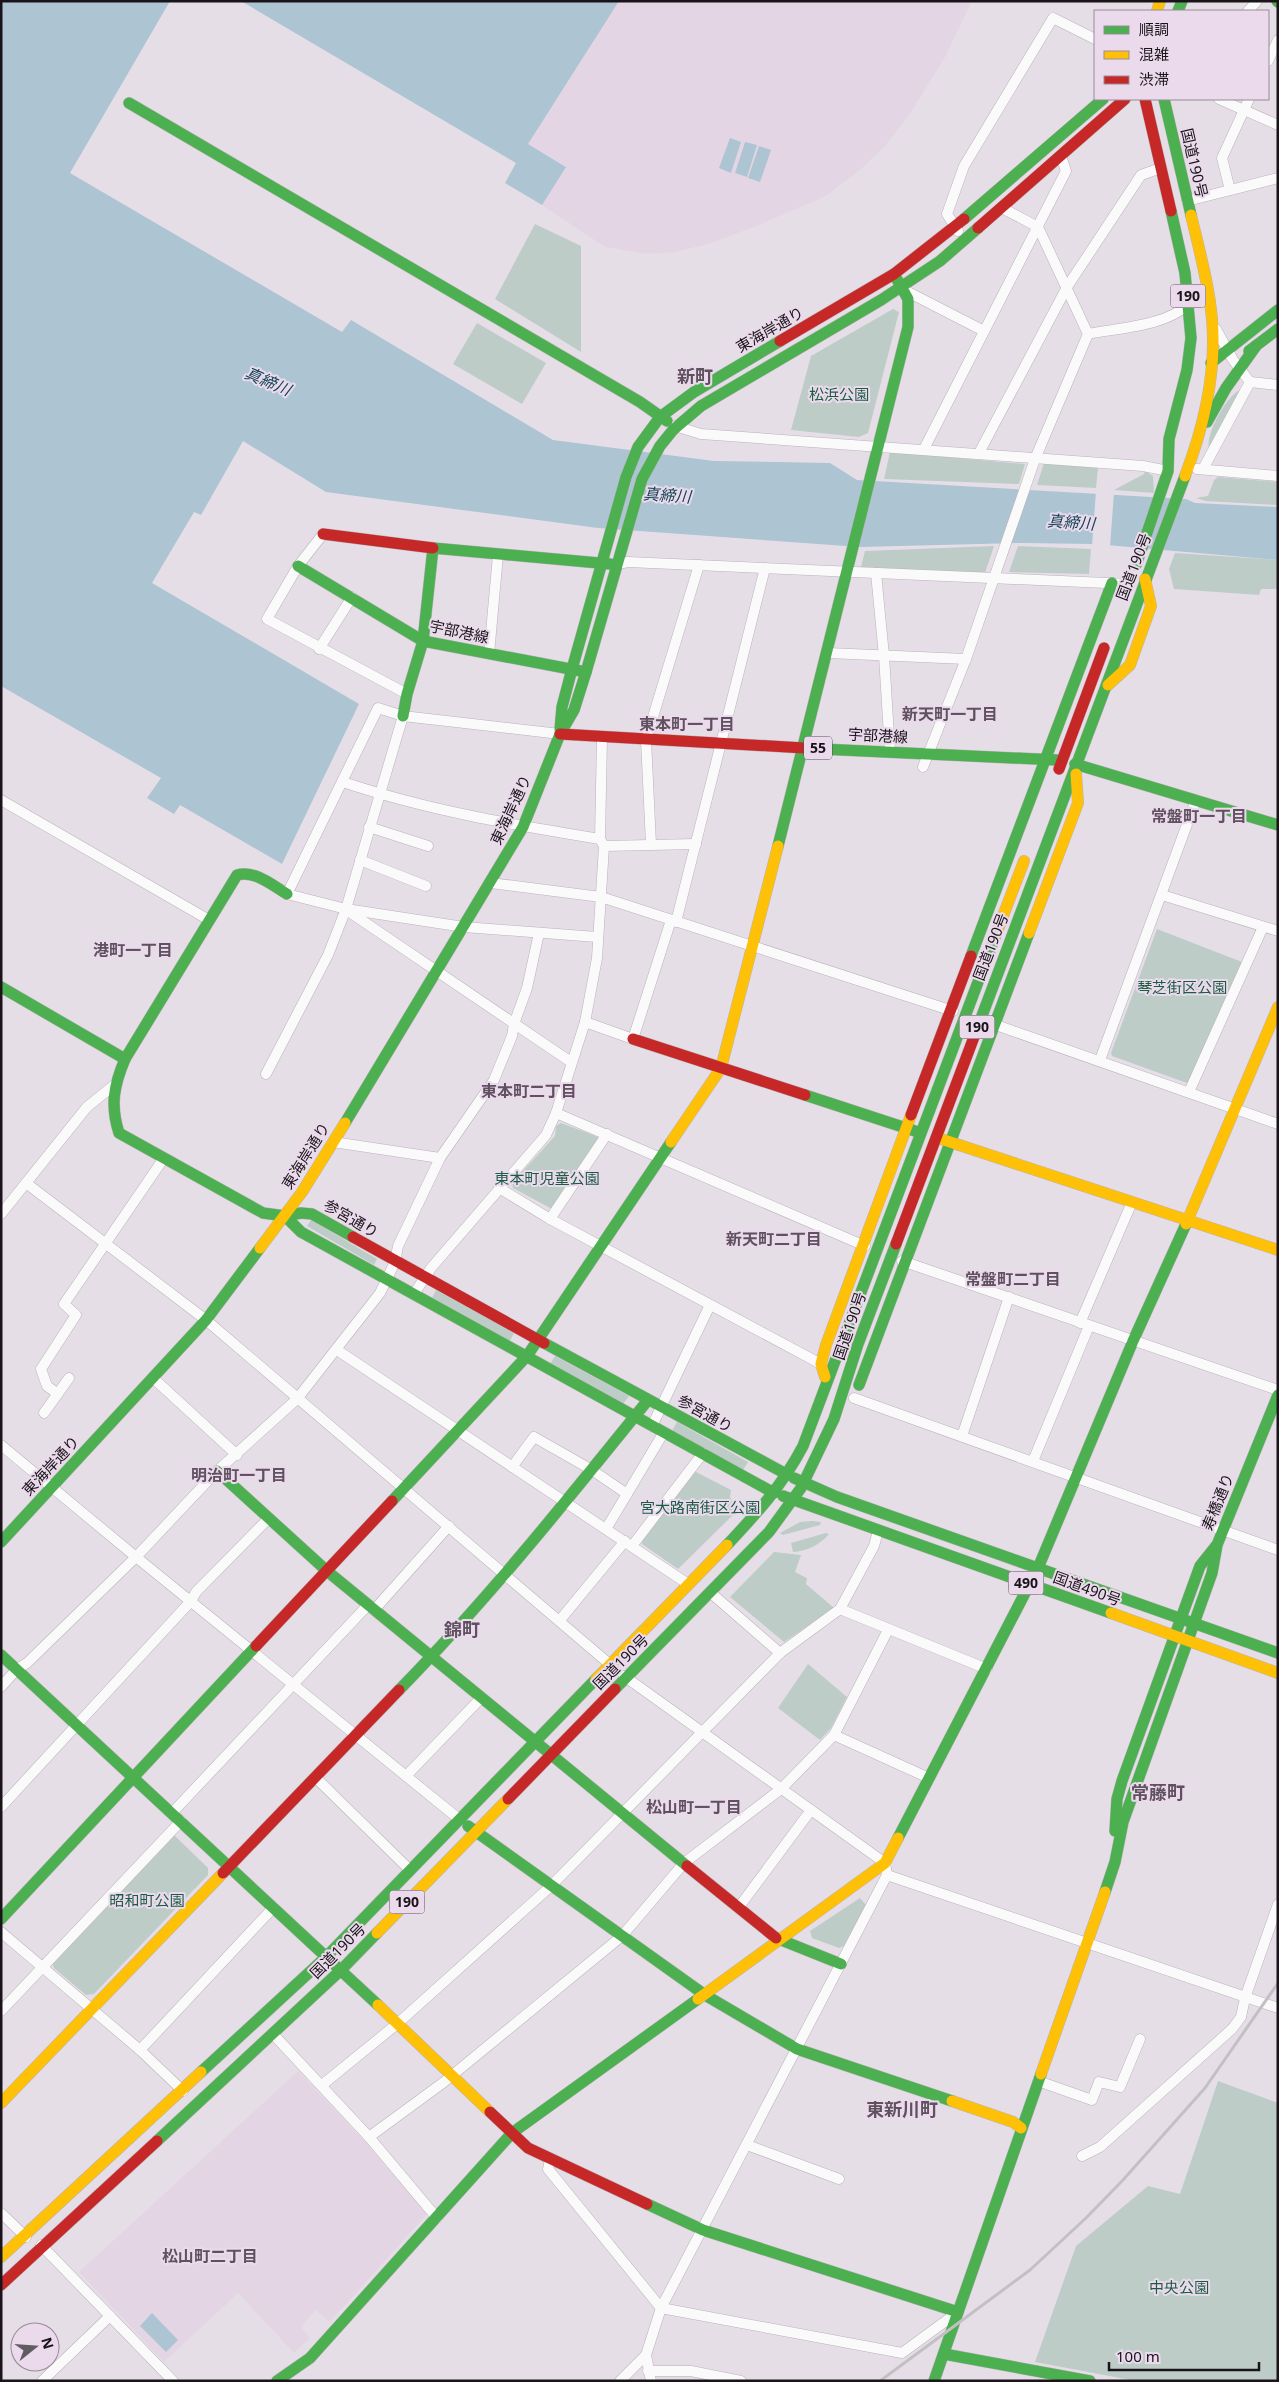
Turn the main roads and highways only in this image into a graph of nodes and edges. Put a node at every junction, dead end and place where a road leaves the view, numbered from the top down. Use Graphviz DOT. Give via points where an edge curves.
graph roads {
  1 [pos="1102,100"];
  2 [pos="1146,100"];
  3 [pos="1164,100"];
  4 [pos="129,103"];
  5 [pos="1131,104"];
  6 [pos="1150,122"];
  7 [pos="894,274"];
  8 [pos="903,289"];
  9 [pos="1278,310"];
  10 [pos="1191,322"];
  11 [pos="1213,324"];
  12 [pos="1278,329"];
  13 [pos="1247,334"];
  14 [pos="1233,360"];
  15 [pos="1211,363"];
  16 [pos="1197,383"];
  17 [pos="1188,416"];
  18 [pos="660,417"];
  19 [pos="675,426"];
  20 [pos="1200,434"];
  21 [pos="1168,470"];
  22 [pos="323,534"];
  23 [pos="433,548"];
  24 [pos="618,564"];
  25 [pos="602,565"];
  26 [pos="298,566"];
  27 [pos="1112,583"];
  28 [pos="1127,588"];
  29 [pos="1108,639"];
  30 [pos="423,641"];
  31 [pos="572,669"];
  32 [pos="586,672"];
  33 [pos="403,716"];
  34 [pos="560,734"];
  35 [pos="804,748"];
  36 [pos="1045,759"];
  37 [pos="1062,760"];
  38 [pos="1075,764"];
  39 [pos="1054,784"];
  40 [pos="1278,825"];
  41 [pos="1030,847"];
  42 [pos="287,894"];
  43 [pos="1,987"];
  44 [pos="1278,1007"];
  45 [pos="633,1039"];
  46 [pos="125,1059"];
  47 [pos="721,1068"];
  48 [pos="906,1128"];
  49 [pos="922,1133"];
  50 [pos="936,1137"];
  51 [pos="950,1142"];
  52 [pos="285,1216"];
  53 [pos="1188,1220"];
  54 [pos="1278,1250"];
  55 [pos="538,1340"];
  56 [pos="527,1356"];
  57 [pos="836,1360"];
  58 [pos="821,1364"];
  59 [pos="847,1381"];
  60 [pos="827,1382"];
  61 [pos="1278,1395"];
  62 [pos="854,1398"];
  63 [pos="648,1400"];
  64 [pos="839,1404"];
  65 [pos="635,1418"];
  66 [pos="217,1471"];
  67 [pos="788,1475"];
  68 [pos="804,1484"];
  69 [pos="774,1492"];
  70 [pos="794,1500"];
  71 [pos="1,1542"];
  72 [pos="1216,1544"];
  73 [pos="1038,1568"];
  74 [pos="327,1571"];
  75 [pos="1030,1585"];
  76 [pos="1181,1619"];
  77 [pos="1192,1623"];
  78 [pos="1180,1639"];
  79 [pos="1278,1653"];
  80 [pos="1,1655"];
  81 [pos="432,1656"];
  82 [pos="1278,1673"];
  83 [pos="534,1743"];
  84 [pos="551,1755"];
  85 [pos="133,1778"];
  86 [pos="459,1819"];
  87 [pos="476,1832"];
  88 [pos="229,1866"];
  89 [pos="1,1919"];
  90 [pos="779,1941"];
  91 [pos="326,1957"];
  92 [pos="841,1964"];
  93 [pos="341,1970"];
  94 [pos="705,1995"];
  95 [pos="1,2103"];
  96 [pos="1021,2128"];
  97 [pos="512,2134"];
  98 [pos="1,2257"];
  99 [pos="1,2285"];
  100 [pos="958,2312"];
  101 [pos="944,2354"];
  102 [pos="277,2381"];
  103 [pos="934,2381"];
  104 [pos="1090,2381"];
  1 -- 7 [label="main road, 東海岸通り" via="955,227"];
  2 -- 6 [label="main road, 国道190号 / 190"];
  3 -- 11 [label="main road, 国道190号 / 190"];
  4 -- 18 [label="main road" via="640,402"];
  5 -- 6 [label="main road"];
  5 -- 8 [label="main road, 東海岸通り" via="1115,108 966,239"];
  6 -- 10 [label="main road, 国道190号 / 190" via="1183,264"];
  7 -- 8 [label="main road"];
  7 -- 18 [label="main road, 東海岸通り" via="694,392"];
  8 -- 19 [label="main road, 東海岸通り" via="701,406"];
  8 -- 35 [label="main road" via="909,312 908,327"];
  9 -- 13 [label="main road"];
  10 -- 15 [label="main road" via="1198,347"];
  10 -- 21 [label="main road, 国道190号 / 190" via="1187,370 1169,439"];
  11 -- 13 [label="main road" via="1223,335 1232,338"];
  11 -- 15 [label="main road, 国道190号 / 190"];
  12 -- 14 [label="main road"];
  13 -- 14 [label="main road"];
  14 -- 15 [label="main road"];
  14 -- 20 [label="main road"];
  15 -- 16 [label="main road"];
  15 -- 20 [label="main road, 国道190号 / 190" via="1210,389"];
  17 -- 21 [label="main road"];
  18 -- 19 [label="main road"];
  18 -- 25 [label="main road, 東海岸通り" via="638,447 626,477"];
  19 -- 24 [label="main road, 東海岸通り" via="656,450 642,479"];
  20 -- 38 [label="main road, 国道190号 / 190"];
  21 -- 28 [label="main road, 国道190号 / 190"];
  22 -- 23 [label="main road"];
  23 -- 25 [label="main road"];
  23 -- 30 [label="main road"];
  24 -- 25 [label="main road"];
  24 -- 32 [label="main road, 東海岸通り"];
  25 -- 31 [label="main road, 東海岸通り"];
  26 -- 30 [label="main road, 宇部港線"];
  27 -- 36 [label="main road"];
  29 -- 37 [label="main road"];
  30 -- 31 [label="main road, 宇部港線"];
  30 -- 33 [label="main road" via="406,694"];
  31 -- 32 [label="main road, 宇部港線"];
  31 -- 34 [label="main road" via="562,707"];
  32 -- 34 [label="main road" via="574,710"];
  34 -- 35 [label="main road, 宇部港線 / 55"];
  34 -- 52 [label="main road, 東海岸通り" via="523,827"];
  35 -- 36 [label="main road, 宇部港線 / 55"];
  35 -- 47 [label="main road"];
  36 -- 37 [label="main road, 宇部港線 / 55"];
  36 -- 48 [label="main road"];
  37 -- 38 [label="main road, 宇部港線 / 55"];
  37 -- 39 [label="main road"];
  38 -- 40 [label="main road, 宇部港線"];
  38 -- 50 [label="main road, 国道190号 / 190"];
  38 -- 51 [label="main road" via="1078,803"];
  41 -- 49 [label="main road, 国道190号 / 190"];
  42 -- 46 [label="main road" via="249,874 242,872 237,875"];
  43 -- 46 [label="main road"];
  44 -- 53 [label="main road"];
  45 -- 47 [label="main road"];
  46 -- 52 [label="main road" via="114,1086 112,1113 119,1133 263,1212"];
  47 -- 48 [label="main road"];
  47 -- 55 [label="main road"];
  48 -- 49 [label="main road"];
  48 -- 58 [label="main road"];
  49 -- 50 [label="main road"];
  49 -- 57 [label="main road, 国道190号 / 190"];
  50 -- 51 [label="main road"];
  50 -- 59 [label="main road, 国道190号 / 190"];
  51 -- 53 [label="main road"];
  51 -- 62 [label="main road"];
  52 -- 55 [label="main road, 参宮通り" via="312,1214"];
  52 -- 56 [label="main road" via="301,1232"];
  52 -- 71 [label="main road, 東海岸通り" via="206,1320"];
  53 -- 54 [label="main road"];
  53 -- 73 [label="main road" via="1133,1341"];
  55 -- 56 [label="main road"];
  55 -- 63 [label="main road, 参宮通り"];
  56 -- 65 [label="main road"];
  56 -- 74 [label="main road"];
  57 -- 58 [label="main road"];
  57 -- 60 [label="main road, 国道190号 / 190"];
  58 -- 60 [label="main road"];
  59 -- 62 [label="main road"];
  59 -- 64 [label="main road, 国道190号 / 190"];
  60 -- 67 [label="main road, 国道190号 / 190" via="803,1446"];
  61 -- 72 [label="main road, 寿橋通り"];
  62 -- 64 [label="main road"];
  63 -- 65 [label="main road"];
  63 -- 67 [label="main road, 参宮通り"];
  64 -- 68 [label="main road, 国道190号 / 190"];
  65 -- 69 [label="main road"];
  65 -- 81 [label="main road"];
  66 -- 74 [label="main road"];
  67 -- 68 [label="main road, 国道490号 / 490"];
  67 -- 69 [label="main road, 国道190号 / 190"];
  68 -- 70 [label="main road, 国道190号 / 190"];
  68 -- 73 [label="main road, 国道490号 / 490"];
  69 -- 70 [label="main road, 国道490号 / 490"];
  69 -- 83 [label="main road, 国道190号 / 190" via="754,1517"];
  70 -- 75 [label="main road, 国道490号 / 490"];
  70 -- 84 [label="main road, 国道190号 / 190" via="769,1532 711,1593"];
  72 -- 76 [label="main road" via="1200,1566"];
  72 -- 77 [label="main road, 寿橋通り" via="1212,1573"];
  73 -- 75 [label="main road"];
  73 -- 76 [label="main road, 国道490号 / 490"];
  74 -- 81 [label="main road"];
  74 -- 85 [label="main road"];
  75 -- 78 [label="main road, 国道490号 / 490"];
  75 -- 90 [label="main road" via="886,1869"];
  76 -- 77 [label="main road, 国道490号 / 490"];
  76 -- 78 [label="main road"];
  77 -- 78 [label="main road, 寿橋通り"];
  77 -- 79 [label="main road, 国道490号 / 490"];
  78 -- 82 [label="main road, 国道490号 / 490"];
  78 -- 96 [label="main road" via="1123,1822 1114,1862"];
  80 -- 85 [label="main road"];
  81 -- 83 [label="main road"];
  81 -- 88 [label="main road"];
  83 -- 84 [label="main road"];
  83 -- 86 [label="main road, 国道190号 / 190"];
  84 -- 87 [label="main road, 国道190号 / 190"];
  84 -- 90 [label="main road"];
  85 -- 88 [label="main road"];
  85 -- 89 [label="main road"];
  86 -- 87 [label="main road"];
  86 -- 91 [label="main road, 国道190号 / 190"];
  87 -- 93 [label="main road, 国道190号 / 190"];
  87 -- 94 [label="main road"];
  88 -- 91 [label="main road"];
  88 -- 95 [label="main road"];
  90 -- 92 [label="main road"];
  90 -- 94 [label="main road"];
  91 -- 93 [label="main road"];
  91 -- 98 [label="main road, 国道190号 / 190"];
  93 -- 97 [label="main road"];
  93 -- 99 [label="main road, 国道190号 / 190"];
  94 -- 96 [label="main road" via="797,2049 1013,2122"];
  94 -- 97 [label="main road"];
  96 -- 100 [label="main road"];
  97 -- 100 [label="main road" via="528,2148 550,2160 703,2230"];
  97 -- 102 [label="main road" via="310,2358"];
  100 -- 101 [label="main road"];
  101 -- 103 [label="main road"];
  101 -- 104 [label="main road"];
}
